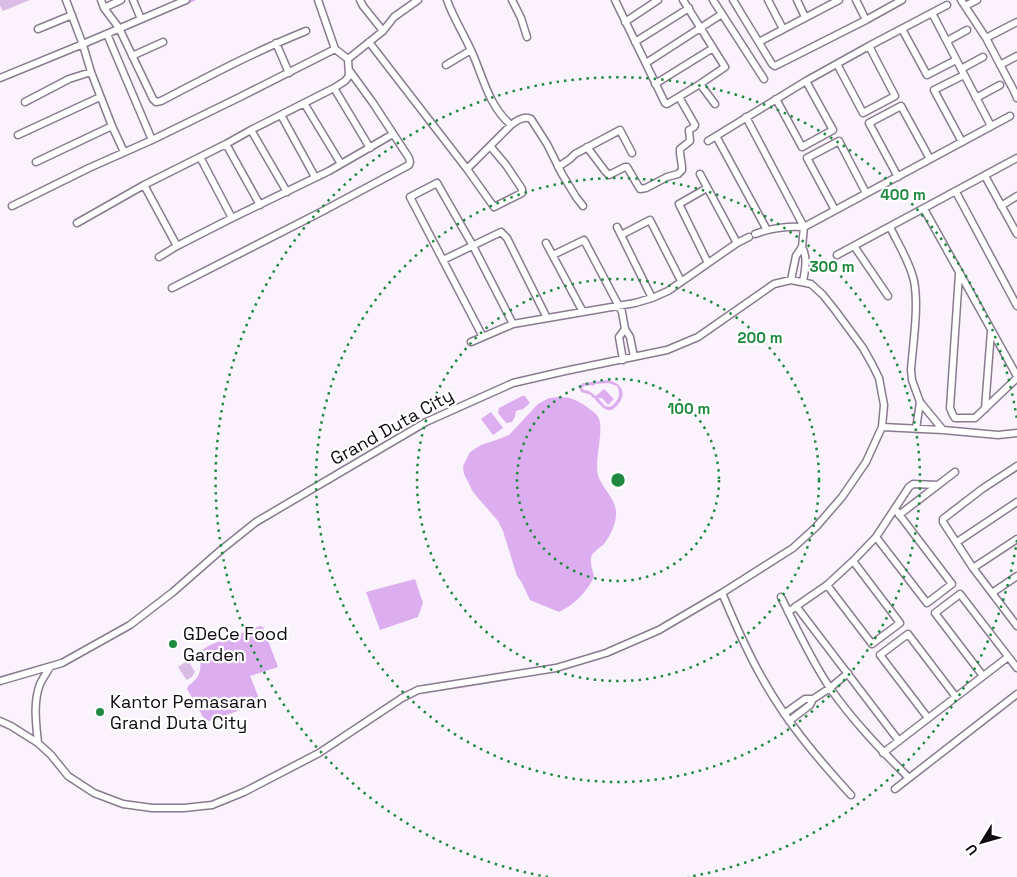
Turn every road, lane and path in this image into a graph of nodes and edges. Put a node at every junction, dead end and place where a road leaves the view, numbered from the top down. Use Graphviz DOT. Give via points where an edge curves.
graph roads {
  1 [pos="66,0"];
  2 [pos="100,0"];
  3 [pos="121,0"];
  4 [pos="133,0"];
  5 [pos="186,0"];
  6 [pos="318,0"];
  7 [pos="360,0"];
  8 [pos="418,0"];
  9 [pos="447,0"];
  10 [pos="512,0"];
  11 [pos="615,0"];
  12 [pos="658,0"];
  13 [pos="683,0"];
  14 [pos="713,0"];
  15 [pos="733,0"];
  16 [pos="768,0"];
  17 [pos="797,0"];
  18 [pos="838,0"];
  19 [pos="856,0"];
  20 [pos="902,0"];
  21 [pos="977,0"];
  22 [pos="827,3"];
  23 [pos="963,3"];
  24 [pos="947,5"];
  25 [pos="104,8"];
  26 [pos="688,8"];
  27 [pos="932,13"];
  28 [pos="722,14"];
  29 [pos="72,15"];
  30 [pos="805,17"];
  31 [pos="141,19"];
  32 [pos="866,20"];
  33 [pos="625,22"];
  34 [pos="1017,22"];
  35 [pos="701,28"];
  36 [pos="38,29"];
  37 [pos="783,29"];
  38 [pos="902,29"];
  39 [pos="120,30"];
  40 [pos="968,30"];
  41 [pos="306,31"];
  42 [pos="383,31"];
  43 [pos="107,35"];
  44 [pos="527,37"];
  45 [pos="986,38"];
  46 [pos="947,41"];
  47 [pos="163,42"];
  48 [pos="369,42"];
  49 [pos="635,42"];
  50 [pos="759,42"];
  51 [pos="276,43"];
  52 [pos="83,45"];
  53 [pos="869,46"];
  54 [pos="713,48"];
  55 [pos="335,49"];
  56 [pos="471,50"];
  57 [pos="132,56"];
  58 [pos="1017,56"];
  59 [pos="983,57"];
  60 [pos="348,59"];
  61 [pos="956,60"];
  62 [pos="646,63"];
  63 [pos="837,64"];
  64 [pos="446,65"];
  65 [pos="1000,65"];
  66 [pos="349,69"];
  67 [pos="90,72"];
  68 [pos="963,72"];
  69 [pos="289,73"];
  70 [pos="0,78"];
  71 [pos="764,79"];
  72 [pos="806,81"];
  73 [pos="655,84"];
  74 [pos="700,84"];
  75 [pos="1000,85"];
  76 [pos="334,88"];
  77 [pos="1016,90"];
  78 [pos="100,97"];
  79 [pos="679,98"];
  80 [pos="976,98"];
  81 [pos="1017,98"];
  82 [pos="776,99"];
  83 [pos="25,102"];
  84 [pos="304,103"];
  85 [pos="715,104"];
  86 [pos="281,114"];
  87 [pos="1010,116"];
  88 [pos="746,117"];
  89 [pos="510,125"];
  90 [pos="112,126"];
  91 [pos="991,126"];
  92 [pos="251,130"];
  93 [pos="393,134"];
  94 [pos="18,136"];
  95 [pos="716,136"];
  96 [pos="152,140"];
  97 [pos="708,141"];
  98 [pos="962,142"];
  99 [pos="226,144"];
  100 [pos="490,146"];
  101 [pos="587,147"];
  102 [pos="370,148"];
  103 [pos="124,152"];
  104 [pos="632,153"];
  105 [pos="200,157"];
  106 [pos="1017,158"];
  107 [pos="930,159"];
  108 [pos="36,162"];
  109 [pos="341,164"];
  110 [pos="558,167"];
  111 [pos="466,169"];
  112 [pos="700,174"];
  113 [pos="985,176"];
  114 [pos="315,177"];
  115 [pos="898,177"];
  116 [pos="144,185"];
  117 [pos="707,188"];
  118 [pos="287,192"];
  119 [pos="956,192"];
  120 [pos="866,194"];
  121 [pos="1017,196"];
  122 [pos="260,205"];
  123 [pos="12,206"];
  124 [pos="583,206"];
  125 [pos="1001,206"];
  126 [pos="924,209"];
  127 [pos="835,210"];
  128 [pos="232,218"];
  129 [pos="77,223"];
  130 [pos="617,227"];
  131 [pos="804,227"];
  132 [pos="890,227"];
  133 [pos="767,230"];
  134 [pos="1017,233"];
  135 [pos="621,235"];
  136 [pos="546,243"];
  137 [pos="737,244"];
  138 [pos="177,246"];
  139 [pos="473,246"];
  140 [pos="802,246"];
  141 [pos="854,246"];
  142 [pos="552,255"];
  143 [pos="837,255"];
  144 [pos="159,257"];
  145 [pos="443,260"];
  146 [pos="708,263"];
  147 [pos="959,274"];
  148 [pos="791,280"];
  149 [pos="681,281"];
  150 [pos="804,282"];
  151 [pos="172,288"];
  152 [pos="888,296"];
  153 [pos="652,298"];
  154 [pos="618,306"];
  155 [pos="1017,306"];
  156 [pos="582,312"];
  157 [pos="547,318"];
  158 [pos="513,324"];
  159 [pos="625,329"];
  160 [pos="991,330"];
  161 [pos="483,337"];
  162 [pos="471,342"];
  163 [pos="634,357"];
  164 [pos="623,360"];
  165 [pos="1017,377"];
  166 [pos="920,402"];
  167 [pos="985,409"];
  168 [pos="882,427"];
  169 [pos="916,429"];
  170 [pos="943,430"];
  171 [pos="1017,433"];
  172 [pos="1017,466"];
  173 [pos="955,472"];
  174 [pos="938,485"];
  175 [pos="1017,502"];
  176 [pos="895,509"];
  177 [pos="899,515"];
  178 [pos="876,537"];
  179 [pos="1017,539"];
  180 [pos="958,542"];
  181 [pos="853,562"];
  182 [pos="973,568"];
  183 [pos="1017,576"];
  184 [pos="827,585"];
  185 [pos="722,593"];
  186 [pos="992,593"];
  187 [pos="780,596"];
  188 [pos="796,606"];
  189 [pos="788,612"];
  190 [pos="1017,626"];
  191 [pos="1008,656"];
  192 [pos="50,666"];
  193 [pos="1017,668"];
  194 [pos="848,673"];
  195 [pos="983,676"];
  196 [pos="0,681"];
  197 [pos="830,688"];
  198 [pos="1017,694"];
  199 [pos="956,697"];
  200 [pos="813,699"];
  201 [pos="784,714"];
  202 [pos="928,718"];
  203 [pos="0,721"];
  204 [pos="789,721"];
  205 [pos="899,741"];
  206 [pos="38,743"];
  207 [pos="884,753"];
  208 [pos="909,778"];
  209 [pos="895,789"];
  210 [pos="852,795"];
  1 -- 29 [label="street"];
  2 -- 25 [label="street"];
  3 -- 25 [label="street"];
  4 -- 31 [label="street"];
  5 -- 31 [label="street"];
  6 -- 55 [label="street"];
  7 -- 42 [label="street"];
  8 -- 42 [label="street" via="392,18"];
  9 -- 56 [label="street"];
  10 -- 44 [label="street" via="522,18"];
  11 -- 33 [label="street"];
  12 -- 33 [label="street"];
  13 -- 26 [label="street"];
  14 -- 28 [label="street"];
  15 -- 50 [label="street"];
  16 -- 37 [label="street"];
  17 -- 30 [label="street"];
  18 -- 22 [label="street"];
  19 -- 32 [label="street"];
  20 -- 32 [label="street"];
  21 -- 23 [label="street"];
  22 -- 30 [label="street"];
  23 -- 45 [label="street"];
  24 -- 27 [label="street"];
  25 -- 39 [label="street"];
  26 -- 35 [label="street"];
  26 -- 49 [label="street"];
  27 -- 38 [label="street"];
  27 -- 46 [label="street"];
  28 -- 35 [label="street"];
  28 -- 71 [label="street"];
  29 -- 36 [label="street"];
  29 -- 52 [label="street"];
  30 -- 37 [label="street"];
  31 -- 39 [label="street"];
  32 -- 50 [label="street" via="776,66"];
  33 -- 49 [label="street"];
  34 -- 45 [label="street"];
  35 -- 54 [label="street"];
  35 -- 62 [label="street"];
  37 -- 50 [label="street"];
  38 -- 53 [label="street"];
  38 -- 61 [label="street" via="927,75"];
  39 -- 43 [label="street"];
  39 -- 57 [label="street"];
  40 -- 46 [label="street"];
  41 -- 51 [label="street"];
  42 -- 48 [label="street"];
  43 -- 52 [label="street"];
  43 -- 96 [label="street"];
  45 -- 65 [label="street"];
  46 -- 61 [label="street"];
  47 -- 57 [label="street"];
  48 -- 60 [label="street"];
  48 -- 111 [label="street"];
  49 -- 62 [label="street"];
  51 -- 57 [label="street" via="160,102 153,100"];
  51 -- 69 [label="street"];
  52 -- 67 [label="street"];
  52 -- 70 [label="street"];
  53 -- 63 [label="street"];
  53 -- 63 [label="street" via="895,96 863,113"];
  54 -- 73 [label="street"];
  54 -- 74 [label="street" via="725,68"];
  55 -- 60 [label="street"];
  55 -- 69 [label="street"];
  56 -- 64 [label="street"];
  56 -- 89 [label="street" via="496,110"];
  58 -- 65 [label="street"];
  59 -- 68 [label="street"];
  60 -- 66 [label="street"];
  61 -- 68 [label="street"];
  62 -- 73 [label="street"];
  63 -- 72 [label="street"];
  65 -- 77 [label="street"];
  66 -- 76 [label="street" via="347,79"];
  66 -- 93 [label="street"];
  67 -- 78 [label="street"];
  67 -- 83 [label="street"];
  68 -- 80 [label="street"];
  68 -- 98 [label="street" via="934,90"];
  69 -- 96 [label="street"];
  72 -- 82 [label="street"];
  72 -- 82 [label="street" via="833,130 802,146"];
  73 -- 79 [label="street" via="666,103"];
  74 -- 79 [label="street"];
  74 -- 85 [label="street"];
  75 -- 80 [label="street"];
  76 -- 84 [label="street"];
  76 -- 102 [label="street"];
  77 -- 81 [label="street"];
  78 -- 90 [label="street"];
  78 -- 94 [label="street"];
  79 -- 101 [label="street" via="695,125 689,130 690,142 680,149 682,170 678,174 640,189 627,167 609,175"];
  80 -- 91 [label="street"];
  82 -- 88 [label="street"];
  84 -- 86 [label="street"];
  84 -- 109 [label="street"];
  86 -- 92 [label="street"];
  86 -- 114 [label="street"];
  87 -- 91 [label="street"];
  88 -- 95 [label="street"];
  88 -- 131 [label="street"];
  89 -- 100 [label="street"];
  89 -- 110 [label="street" via="525,117 530,118"];
  90 -- 103 [label="street"];
  90 -- 108 [label="street"];
  91 -- 98 [label="street"];
  92 -- 99 [label="street"];
  92 -- 118 [label="street"];
  93 -- 102 [label="street"];
  93 -- 151 [label="street" via="410,162 407,166"];
  95 -- 97 [label="street"];
  95 -- 133 [label="street"];
  96 -- 103 [label="street"];
  98 -- 107 [label="street"];
  99 -- 105 [label="street"];
  99 -- 122 [label="street"];
  100 -- 111 [label="street"];
  100 -- 111 [label="street" via="506,165 522,193 494,207"];
  101 -- 104 [label="street" via="620,130"];
  101 -- 110 [label="street"];
  102 -- 109 [label="street"];
  103 -- 123 [label="street"];
  105 -- 116 [label="street"];
  105 -- 128 [label="street"];
  106 -- 113 [label="street"];
  107 -- 115 [label="street"];
  107 -- 115 [label="street" via="901,106 877,119 869,124"];
  109 -- 114 [label="street"];
  110 -- 124 [label="street"];
  112 -- 117 [label="street"];
  113 -- 119 [label="street"];
  113 -- 125 [label="street"];
  114 -- 118 [label="street"];
  115 -- 120 [label="street"];
  116 -- 129 [label="street"];
  116 -- 138 [label="street"];
  117 -- 137 [label="street"];
  117 -- 146 [label="street" via="679,204"];
  118 -- 122 [label="street"];
  119 -- 126 [label="street"];
  119 -- 155 [label="street"];
  120 -- 127 [label="street"];
  120 -- 127 [label="street" via="839,141 807,158"];
  121 -- 125 [label="street"];
  122 -- 128 [label="street"];
  125 -- 134 [label="street"];
  126 -- 132 [label="street"];
  126 -- 147 [label="street"];
  127 -- 131 [label="street"];
  128 -- 138 [label="street"];
  130 -- 135 [label="street"];
  131 -- 133 [label="street"];
  131 -- 140 [label="street"];
  132 -- 141 [label="street"];
  132 -- 166 [label="street" via="914,280 916,299 911,370"];
  133 -- 137 [label="street"];
  135 -- 149 [label="street" via="650,220"];
  135 -- 153 [label="street"];
  136 -- 142 [label="street"];
  137 -- 146 [label="street"];
  138 -- 144 [label="street"];
  139 -- 145 [label="street"];
  139 -- 145 [label="street" via="437,183 410,196"];
  139 -- 157 [label="street" via="501,232"];
  139 -- 158 [label="street"];
  140 -- 148 [label="street" via="796,256"];
  140 -- 150 [label="street" via="806,253"];
  141 -- 143 [label="street"];
  141 -- 152 [label="street"];
  142 -- 154 [label="street" via="584,240"];
  142 -- 156 [label="street"];
  145 -- 161 [label="street"];
  146 -- 149 [label="street"];
  147 -- 160 [label="street"];
  147 -- 167 [label="street" via="950,408 955,418 975,418"];
  148 -- 150 [label="street, Grand Duta City"];
  148 -- 163 [label="street, Grand Duta City" via="774,284 698,337 667,350"];
  149 -- 153 [label="street"];
  150 -- 168 [label="street, Grand Duta City" via="812,284 823,294 872,364 879,378 884,405"];
  153 -- 154 [label="street"];
  154 -- 156 [label="street"];
  154 -- 159 [label="street"];
  156 -- 157 [label="street"];
  157 -- 158 [label="street"];
  158 -- 161 [label="street"];
  159 -- 163 [label="street"];
  159 -- 164 [label="street" via="619,337"];
  160 -- 165 [label="street"];
  160 -- 167 [label="street"];
  161 -- 162 [label="street"];
  163 -- 164 [label="street, Grand Duta City"];
  164 -- 192 [label="street, Grand Duta City" via="513,384 426,422 256,522 130,625 62,663"];
  165 -- 167 [label="street"];
  166 -- 169 [label="street"];
  166 -- 170 [label="street"];
  168 -- 169 [label="street"];
  168 -- 185 [label="street" via="866,462 816,527 793,548"];
  169 -- 170 [label="street"];
  170 -- 171 [label="street" via="998,435"];
  172 -- 180 [label="street" via="943,518"];
  173 -- 174 [label="street"];
  174 -- 176 [label="street" via="913,484"];
  174 -- 177 [label="street"];
  175 -- 180 [label="street"];
  176 -- 177 [label="street"];
  176 -- 178 [label="street"];
  177 -- 178 [label="street" via="952,584 927,603"];
  178 -- 181 [label="street"];
  179 -- 182 [label="street"];
  180 -- 182 [label="street"];
  181 -- 184 [label="street"];
  181 -- 184 [label="street" via="900,623 872,644"];
  182 -- 186 [label="street"];
  183 -- 186 [label="street"];
  184 -- 188 [label="street"];
  185 -- 201 [label="street" via="757,669"];
  185 -- 206 [label="street" via="659,630 606,654 556,668 418,690 319,753 212,805 152,808 123,804 94,793 68,776"];
  186 -- 190 [label="street"];
  187 -- 189 [label="street"];
  188 -- 189 [label="street"];
  188 -- 194 [label="street"];
  189 -- 197 [label="street"];
  191 -- 193 [label="street"];
  191 -- 195 [label="street"];
  191 -- 195 [label="street" via="960,594 935,613"];
  192 -- 196 [label="street, Grand Duta City"];
  192 -- 206 [label="street" via="37,697"];
  194 -- 197 [label="street"];
  194 -- 205 [label="street"];
  195 -- 199 [label="street"];
  197 -- 200 [label="street"];
  197 -- 207 [label="street"];
  198 -- 208 [label="street"];
  199 -- 202 [label="street"];
  199 -- 202 [label="street" via="908,634 880,655"];
  200 -- 201 [label="street" via="806,699"];
  200 -- 204 [label="street"];
  201 -- 204 [label="street"];
  202 -- 205 [label="street"];
  203 -- 206 [label="street"];
  204 -- 210 [label="street"];
  205 -- 207 [label="street"];
  207 -- 208 [label="street"];
  208 -- 209 [label="street"];
}
